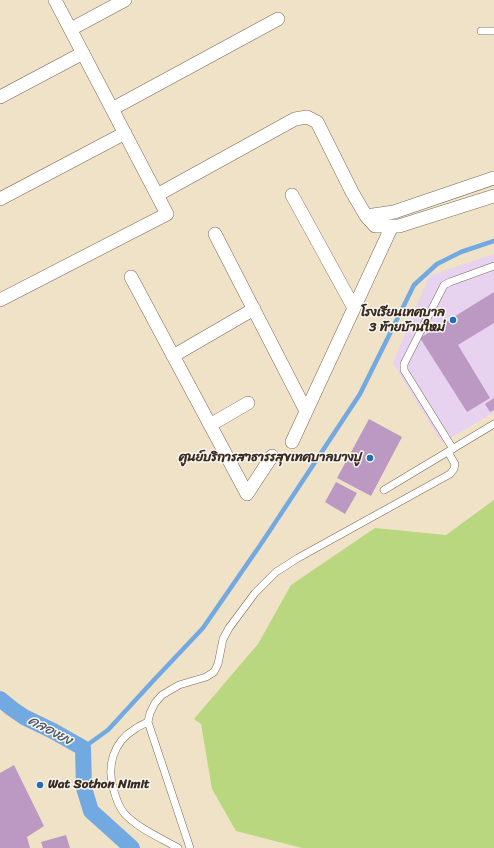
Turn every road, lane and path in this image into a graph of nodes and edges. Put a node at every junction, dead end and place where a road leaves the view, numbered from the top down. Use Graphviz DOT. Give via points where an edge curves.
graph roads {
  1 [pos="55,0"];
  2 [pos="126,0"];
  3 [pos="278,19"];
  4 [pos="71,29"];
  5 [pos="481,31"];
  6 [pos="494,31"];
  7 [pos="83,53"];
  8 [pos="0,97"];
  9 [pos="112,109"];
  10 [pos="125,133"];
  11 [pos="494,178"];
  12 [pos="157,195"];
  13 [pos="292,195"];
  14 [pos="494,196"];
  15 [pos="0,200"];
  16 [pos="366,216"];
  17 [pos="392,226"];
  18 [pos="216,234"];
  19 [pos="494,266"];
  20 [pos="131,277"];
  21 [pos="0,300"];
  22 [pos="354,308"];
  23 [pos="254,309"];
  24 [pos="173,356"];
  25 [pos="248,403"];
  26 [pos="306,411"];
  27 [pos="494,424"];
  28 [pos="210,425"];
  29 [pos="292,442"];
  30 [pos="450,450"];
  31 [pos="272,456"];
  32 [pos="384,490"];
  33 [pos="148,722"];
  34 [pos="178,848"];
  35 [pos="190,848"];
  1 -- 4 [label="street"];
  2 -- 4 [label="street"];
  3 -- 9 [label="street"];
  4 -- 7 [label="street"];
  5 -- 6 [label="lane"];
  7 -- 8 [label="street"];
  7 -- 9 [label="street"];
  9 -- 10 [label="street"];
  10 -- 12 [label="street"];
  10 -- 15 [label="street"];
  11 -- 16 [label="street" via="394,212"];
  12 -- 16 [label="street" via="295,119 307,117 317,122"];
  12 -- 21 [label="street" via="167,214"];
  13 -- 22 [label="street"];
  14 -- 17 [label="street"];
  16 -- 17 [label="street" via="375,226"];
  17 -- 22 [label="street"];
  18 -- 23 [label="street"];
  19 -- 30 [label="lane" via="444,285 404,364 404,370"];
  20 -- 24 [label="street"];
  22 -- 26 [label="street"];
  23 -- 24 [label="street"];
  23 -- 26 [label="street"];
  24 -- 28 [label="street"];
  25 -- 28 [label="street"];
  26 -- 29 [label="street"];
  27 -- 30 [label="lane"];
  28 -- 31 [label="street" via="247,494"];
  30 -- 32 [label="lane"];
  30 -- 33 [label="lane" via="455,464 450,474 276,572 255,593 229,628 223,639 214,672 179,685 162,695 155,703"];
  33 -- 34 [label="lane" via="134,729 118,745 111,760 111,782 124,813 143,828"];
  33 -- 35 [label="lane"];
}
